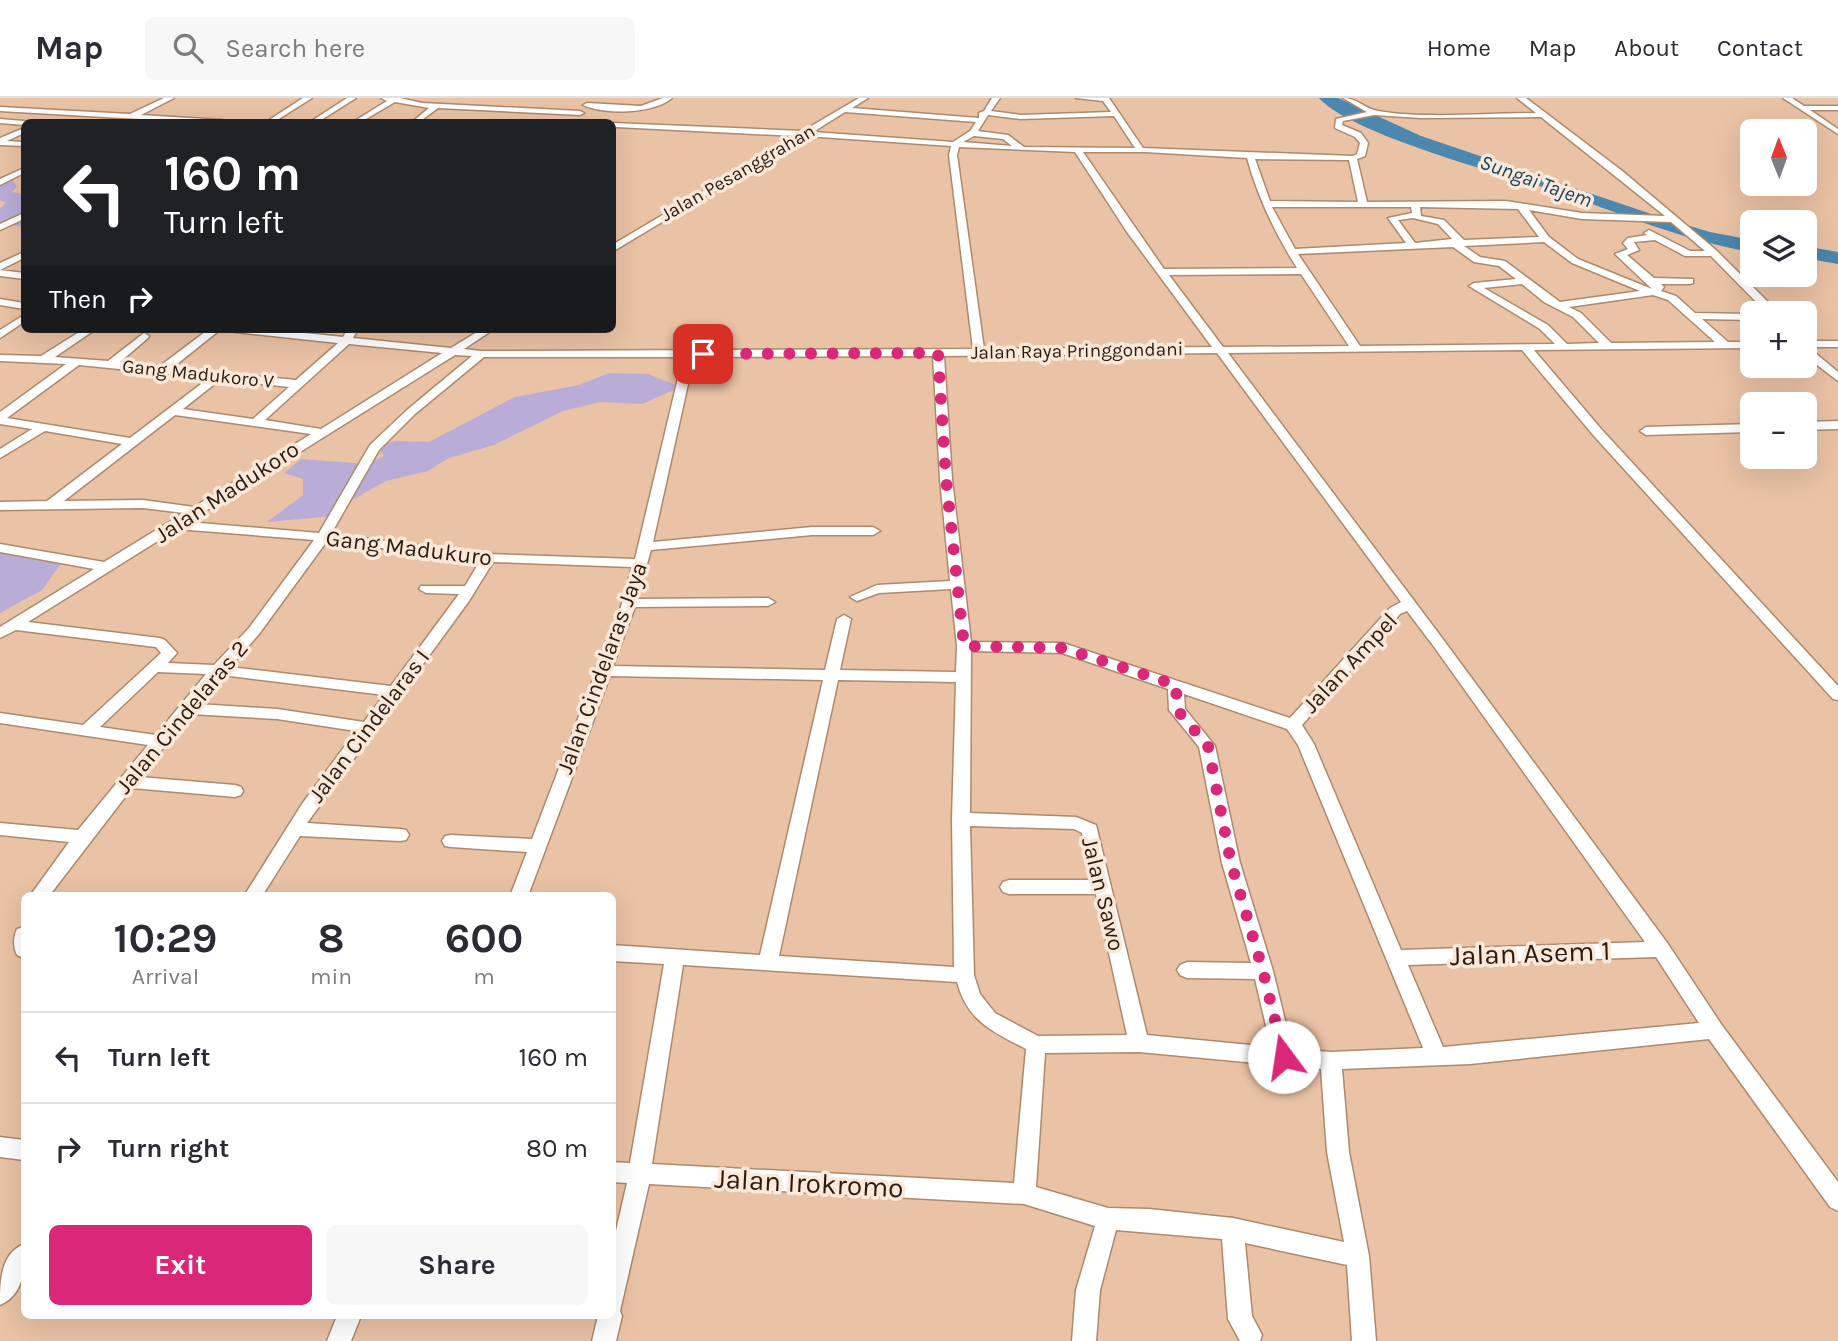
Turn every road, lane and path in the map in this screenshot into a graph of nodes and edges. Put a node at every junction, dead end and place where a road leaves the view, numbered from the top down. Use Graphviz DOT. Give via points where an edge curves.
graph roads {
  1 [pos="170,98"];
  2 [pos="308,98"];
  3 [pos="352,98"];
  4 [pos="446,98"];
  5 [pos="594,98"];
  6 [pos="668,98"];
  7 [pos="864,98"];
  8 [pos="996,98"];
  9 [pos="1080,98"];
  10 [pos="1105,98"];
  11 [pos="1347,98"];
  12 [pos="1521,98"];
  13 [pos="1787,98"];
  14 [pos="391,99"];
  15 [pos="587,105"];
  16 [pos="436,106"];
  17 [pos="1801,108"];
  18 [pos="1838,108"];
  19 [pos="0,109"];
  20 [pos="844,110"];
  21 [pos="580,113"];
  22 [pos="1374,113"];
  23 [pos="55,114"];
  24 [pos="642,114"];
  25 [pos="1115,114"];
  26 [pos="1540,115"];
  27 [pos="982,116"];
  28 [pos="129,117"];
  29 [pos="44,119"];
  30 [pos="125,119"];
  31 [pos="165,119"];
  32 [pos="275,119"];
  33 [pos="319,119"];
  34 [pos="361,119"];
  35 [pos="419,119"];
  36 [pos="573,119"];
  37 [pos="0,121"];
  38 [pos="1821,121"];
  39 [pos="1838,121"];
  40 [pos="21,123"];
  41 [pos="616,126"];
  42 [pos="616,127"];
  43 [pos="21,131"];
  44 [pos="1837,131"];
  45 [pos="973,133"];
  46 [pos="803,135"];
  47 [pos="0,136"];
  48 [pos="11,136"];
  49 [pos="0,142"];
  50 [pos="956,143"];
  51 [pos="21,144"];
  52 [pos="1023,149"];
  53 [pos="1141,150"];
  54 [pos="1078,151"];
  55 [pos="1250,156"];
  56 [pos="1353,158"];
  57 [pos="5,177"];
  58 [pos="0,182"];
  59 [pos="1266,204"];
  60 [pos="1363,205"];
  61 [pos="1520,205"];
  62 [pos="1416,210"];
  63 [pos="21,217"];
  64 [pos="1625,218"];
  65 [pos="1671,219"];
  66 [pos="1,227"];
  67 [pos="21,229"];
  68 [pos="1657,237"];
  69 [pos="1546,239"];
  70 [pos="1456,242"];
  71 [pos="1411,244"];
  72 [pos="616,247"];
  73 [pos="1290,252"];
  74 [pos="1708,252"];
  75 [pos="21,256"];
  76 [pos="0,267"];
  77 [pos="1305,271"];
  78 [pos="1161,272"];
  79 [pos="0,273"];
  80 [pos="21,275"];
  81 [pos="1522,281"];
  82 [pos="1690,281"];
  83 [pos="1655,287"];
  84 [pos="1760,301"];
  85 [pos="2,304"];
  86 [pos="1560,305"];
  87 [pos="21,306"];
  88 [pos="1696,316"];
  89 [pos="1740,317"];
  90 [pos="21,320"];
  91 [pos="85,333"];
  92 [pos="211,333"];
  93 [pos="269,333"];
  94 [pos="351,333"];
  95 [pos="483,333"];
  96 [pos="0,335"];
  97 [pos="144,337"];
  98 [pos="345,342"];
  99 [pos="1838,344"];
  100 [pos="1607,345"];
  101 [pos="1725,345"];
  102 [pos="1740,345"];
  103 [pos="1817,345"];
  104 [pos="1563,346"];
  105 [pos="1525,347"];
  106 [pos="1356,348"];
  107 [pos="1220,349"];
  108 [pos="455,351"];
  109 [pos="938,353"];
  110 [pos="979,353"];
  111 [pos="481,354"];
  112 [pos="689,354"];
  113 [pos="0,358"];
  114 [pos="1817,359"];
  115 [pos="43,360"];
  116 [pos="77,361"];
  117 [pos="110,365"];
  118 [pos="161,371"];
  119 [pos="217,377"];
  120 [pos="1838,379"];
  121 [pos="297,384"];
  122 [pos="175,411"];
  123 [pos="0,419"];
  124 [pos="255,423"];
  125 [pos="1838,425"];
  126 [pos="1817,426"];
  127 [pos="42,428"];
  128 [pos="1740,428"];
  129 [pos="1646,430"];
  130 [pos="320,432"];
  131 [pos="133,442"];
  132 [pos="0,454"];
  133 [pos="0,506"];
  134 [pos="48,508"];
  135 [pos="198,511"];
  136 [pos="177,525"];
  137 [pos="873,531"];
  138 [pos="323,537"];
  139 [pos="645,547"];
  140 [pos="0,548"];
  141 [pos="489,558"];
  142 [pos="641,563"];
  143 [pos="108,567"];
  144 [pos="957,585"];
  145 [pos="426,589"];
  146 [pos="469,590"];
  147 [pos="857,597"];
  148 [pos="768,602"];
  149 [pos="629,603"];
  150 [pos="1409,604"];
  151 [pos="844,619"];
  152 [pos="15,625"];
  153 [pos="0,633"];
  154 [pos="964,646"];
  155 [pos="154,667"];
  156 [pos="218,670"];
  157 [pos="601,671"];
  158 [pos="833,676"];
  159 [pos="964,677"];
  160 [pos="1176,685"];
  161 [pos="395,691"];
  162 [pos="1838,695"];
  163 [pos="187,709"];
  164 [pos="0,718"];
  165 [pos="1293,725"];
  166 [pos="369,728"];
  167 [pos="88,729"];
  168 [pos="161,741"];
  169 [pos="130,778"];
  170 [pos="235,791"];
  171 [pos="961,819"];
  172 [pos="0,829"];
  173 [pos="296,829"];
  174 [pos="400,835"];
  175 [pos="82,837"];
  176 [pos="451,841"];
  177 [pos="537,846"];
  178 [pos="1009,887"];
  179 [pos="1102,887"];
  180 [pos="43,892"];
  181 [pos="256,892"];
  182 [pos="520,892"];
  183 [pos="1661,949"];
  184 [pos="616,953"];
  185 [pos="675,957"];
  186 [pos="1398,958"];
  187 [pos="768,963"];
  188 [pos="1187,970"];
  189 [pos="1263,971"];
  190 [pos="964,975"];
  191 [pos="1714,1030"];
  192 [pos="1139,1043"];
  193 [pos="1036,1045"];
  194 [pos="1436,1056"];
  195 [pos="1284,1057"];
  196 [pos="1331,1061"];
  197 [pos="0,1147"];
  198 [pos="21,1150"];
  199 [pos="616,1172"];
  200 [pos="638,1175"];
  201 [pos="1024,1194"];
  202 [pos="1838,1200"];
  203 [pos="1108,1219"];
  204 [pos="1233,1229"];
  205 [pos="1358,1256"];
  206 [pos="21,1259"];
  207 [pos="4,1280"];
  208 [pos="616,1283"];
  209 [pos="348,1319"];
  210 [pos="609,1319"];
  211 [pos="1250,1335"];
  212 [pos="339,1341"];
  213 [pos="604,1341"];
  214 [pos="1084,1341"];
  215 [pos="1364,1341"];
  1 -- 28 [label="street"];
  2 -- 32 [label="street"];
  3 -- 33 [label="street"];
  4 -- 16 [label="street"];
  5 -- 15 [label="street"];
  6 -- 15 [label="street" via="650,107"];
  7 -- 20 [label="street, Jalan Pesanggrahan"];
  8 -- 27 [label="street"];
  9 -- 10 [label="street"];
  10 -- 25 [label="street"];
  11 -- 22 [label="street"];
  12 -- 26 [label="street"];
  13 -- 17 [label="street"];
  14 -- 16 [label="street"];
  14 -- 34 [label="street"];
  15 -- 21 [label="street"];
  16 -- 21 [label="street"];
  16 -- 35 [label="street"];
  17 -- 18 [label="street"];
  17 -- 38 [label="street"];
  19 -- 23 [label="street"];
  20 -- 27 [label="street"];
  20 -- 46 [label="street, Jalan Pesanggrahan"];
  21 -- 36 [label="street"];
  22 -- 26 [label="street"];
  22 -- 56 [label="street" via="1338,121 1338,126 1364,143 1361,156"];
  23 -- 28 [label="street"];
  23 -- 29 [label="street"];
  24 -- 41 [label="street"];
  25 -- 27 [label="street"];
  25 -- 53 [label="street"];
  26 -- 65 [label="street" via="1618,172"];
  27 -- 45 [label="street"];
  28 -- 30 [label="street"];
  28 -- 31 [label="street"];
  37 -- 40 [label="street"];
  38 -- 39 [label="street"];
  38 -- 44 [label="street"];
  42 -- 46 [label="street"];
  43 -- 48 [label="street"];
  45 -- 50 [label="street"];
  45 -- 52 [label="street" via="1004,137"];
  46 -- 50 [label="street"];
  46 -- 72 [label="street, Jalan Pesanggrahan"];
  47 -- 48 [label="street"];
  48 -- 49 [label="street"];
  49 -- 51 [label="street"];
  50 -- 52 [label="street"];
  50 -- 110 [label="street" via="955,186"];
  52 -- 54 [label="street"];
  53 -- 54 [label="street"];
  53 -- 55 [label="street"];
  54 -- 78 [label="street"];
  55 -- 56 [label="street"];
  55 -- 59 [label="street"];
  56 -- 60 [label="street"];
  57 -- 58 [label="street"];
  59 -- 60 [label="street"];
  59 -- 73 [label="street"];
  60 -- 62 [label="street"];
  61 -- 62 [label="street"];
  61 -- 64 [label="street"];
  61 -- 69 [label="street"];
  62 -- 70 [label="street" via="1420,219 1440,222"];
  62 -- 71 [label="street" via="1392,218"];
  63 -- 66 [label="street"];
  64 -- 65 [label="street"];
  64 -- 68 [label="street"];
  65 -- 74 [label="street"];
  66 -- 67 [label="street"];
  68 -- 74 [label="street" via="1691,254"];
  68 -- 83 [label="street" via="1631,240 1628,243 1634,250 1620,254"];
  69 -- 70 [label="street"];
  69 -- 83 [label="street" via="1575,261 1628,284"];
  70 -- 71 [label="street"];
  70 -- 81 [label="street" via="1477,260 1500,262"];
  71 -- 73 [label="street"];
  73 -- 77 [label="street"];
  74 -- 84 [label="street"];
  75 -- 76 [label="street"];
  77 -- 78 [label="street"];
  77 -- 106 [label="street"];
  78 -- 107 [label="street"];
  79 -- 80 [label="street"];
  81 -- 86 [label="street"];
  81 -- 104 [label="street" via="1474,286 1544,327"];
  82 -- 83 [label="street"];
  83 -- 86 [label="street"];
  83 -- 88 [label="street"];
  85 -- 87 [label="street"];
  86 -- 100 [label="street" via="1584,320"];
  88 -- 89 [label="street"];
  88 -- 101 [label="street"];
  90 -- 96 [label="street"];
  91 -- 115 [label="street"];
  92 -- 118 [label="street"];
  93 -- 98 [label="street, Jalan Raya Pringgondani"];
  94 -- 98 [label="street, Gang Madukoro V"];
  95 -- 108 [label="street"];
  97 -- 117 [label="street"];
  98 -- 108 [label="street, Jalan Raya Pringgondani"];
  98 -- 121 [label="street, Gang Madukoro V"];
  99 -- 103 [label="street"];
  100 -- 101 [label="street, Jalan Raya Pringgondani"];
  100 -- 104 [label="street, Jalan Raya Pringgondani"];
  101 -- 102 [label="street, Jalan Raya Pringgondani"];
  104 -- 105 [label="street, Jalan Raya Pringgondani"];
  105 -- 106 [label="street, Jalan Raya Pringgondani"];
  105 -- 162 [label="street"];
  106 -- 107 [label="street, Jalan Raya Pringgondani"];
  107 -- 110 [label="street, Jalan Raya Pringgondani"];
  107 -- 150 [label="street"];
  108 -- 111 [label="street, Jalan Raya Pringgondani"];
  108 -- 130 [label="street, Jalan Madukoro"];
  109 -- 110 [label="street, Jalan Raya Pringgondani"];
  109 -- 112 [label="street, Jalan Raya Pringgondani"];
  109 -- 144 [label="street"];
  111 -- 112 [label="street, Jalan Raya Pringgondani"];
  111 -- 138 [label="street, Jalan Cindelaras 2" via="382,439"];
  112 -- 139 [label="street, Jalan Cindelaras Jaya"];
  113 -- 115 [label="street, Gang Madukoro V"];
  114 -- 120 [label="street"];
  115 -- 116 [label="street, Gang Madukoro V"];
  116 -- 117 [label="street, Gang Madukoro V"];
  116 -- 123 [label="street"];
  117 -- 118 [label="street, Gang Madukoro V"];
  118 -- 119 [label="street, Gang Madukoro V"];
  119 -- 121 [label="street, Gang Madukoro V"];
  119 -- 122 [label="street"];
  121 -- 124 [label="street"];
  122 -- 124 [label="street"];
  122 -- 131 [label="street"];
  123 -- 127 [label="street"];
  124 -- 130 [label="street"];
  125 -- 126 [label="street"];
  127 -- 131 [label="street"];
  127 -- 132 [label="street"];
  128 -- 129 [label="street"];
  130 -- 135 [label="street, Jalan Madukoro"];
  131 -- 134 [label="street"];
  133 -- 134 [label="street"];
  134 -- 135 [label="street" via="143,504"];
  135 -- 136 [label="street, Jalan Madukoro"];
  136 -- 138 [label="street, Gang Madukuro"];
  136 -- 143 [label="street, Jalan Madukoro"];
  137 -- 139 [label="street" via="812,531"];
  138 -- 141 [label="street, Gang Madukuro"];
  138 -- 156 [label="street, Jalan Cindelaras 2" via="254,631"];
  139 -- 142 [label="street, Jalan Cindelaras Jaya"];
  140 -- 143 [label="street"];
  141 -- 142 [label="street, Gang Madukuro"];
  141 -- 146 [label="street, Jalan Cindelaras I"];
  142 -- 149 [label="street, Jalan Cindelaras Jaya"];
  143 -- 152 [label="street, Jalan Madukoro"];
  144 -- 147 [label="street" via="877,589"];
  144 -- 154 [label="street"];
  145 -- 146 [label="street"];
  146 -- 161 [label="street, Jalan Cindelaras I"];
  148 -- 149 [label="street"];
  149 -- 157 [label="street, Jalan Cindelaras Jaya"];
  150 -- 165 [label="street, Jalan Ampel" via="1395,611"];
  150 -- 183 [label="street"];
  151 -- 158 [label="street"];
  152 -- 153 [label="street, Jalan Madukoro"];
  152 -- 155 [label="street" via="160,643 170,653"];
  154 -- 159 [label="street"];
  154 -- 160 [label="street" via="1063,648"];
  155 -- 156 [label="street"];
  155 -- 167 [label="street"];
  156 -- 161 [label="street"];
  156 -- 163 [label="street, Jalan Cindelaras 2"];
  157 -- 158 [label="street"];
  157 -- 177 [label="street, Jalan Cindelaras Jaya"];
  158 -- 159 [label="street"];
  158 -- 187 [label="street"];
  159 -- 171 [label="street"];
  160 -- 165 [label="street"];
  160 -- 189 [label="street" via="1177,710 1208,746 1231,863"];
  161 -- 166 [label="street, Jalan Cindelaras I"];
  163 -- 166 [label="street" via="277,714"];
  163 -- 168 [label="street, Jalan Cindelaras 2"];
  164 -- 167 [label="street"];
  165 -- 186 [label="street" via="1306,744"];
  166 -- 173 [label="street, Jalan Cindelaras I"];
  167 -- 168 [label="street"];
  168 -- 169 [label="street, Jalan Cindelaras 2"];
  169 -- 170 [label="street" via="136,783"];
  169 -- 175 [label="street, Jalan Cindelaras 2"];
  171 -- 179 [label="street, Jalan Sawo" via="1082,824 1090,829"];
  171 -- 190 [label="street"];
  172 -- 175 [label="street"];
  173 -- 174 [label="street"];
  173 -- 181 [label="street, Jalan Cindelaras I"];
  175 -- 180 [label="street, Jalan Cindelaras 2"];
  176 -- 177 [label="street"];
  177 -- 182 [label="street, Jalan Cindelaras Jaya"];
  178 -- 179 [label="street"];
  179 -- 192 [label="street, Jalan Sawo"];
  183 -- 186 [label="street, Jalan Asem 1"];
  183 -- 191 [label="street"];
  184 -- 185 [label="street"];
  185 -- 187 [label="street"];
  185 -- 200 [label="street"];
  186 -- 194 [label="street"];
  187 -- 190 [label="street"];
  188 -- 189 [label="street"];
  189 -- 195 [label="street"];
  190 -- 193 [label="street" via="971,998 988,1019"];
  191 -- 194 [label="street"];
  191 -- 202 [label="street"];
  192 -- 193 [label="street"];
  192 -- 195 [label="street"];
  193 -- 201 [label="street"];
  194 -- 196 [label="street"];
  195 -- 196 [label="street"];
  196 -- 205 [label="street" via="1338,1153"];
  197 -- 198 [label="street"];
  199 -- 200 [label="street, Jalan Irokromo"];
  200 -- 201 [label="street, Jalan Irokromo"];
  200 -- 208 [label="street"];
  201 -- 203 [label="street, Jalan Irokromo"];
  203 -- 204 [label="street, Jalan Irokromo"];
  203 -- 214 [label="street" via="1088,1290"];
  204 -- 205 [label="street, Jalan Irokromo"];
  204 -- 211 [label="street" via="1240,1319"];
  205 -- 215 [label="street"];
  206 -- 207 [label="street"];
  209 -- 212 [label="street"];
  210 -- 213 [label="street"];
}
